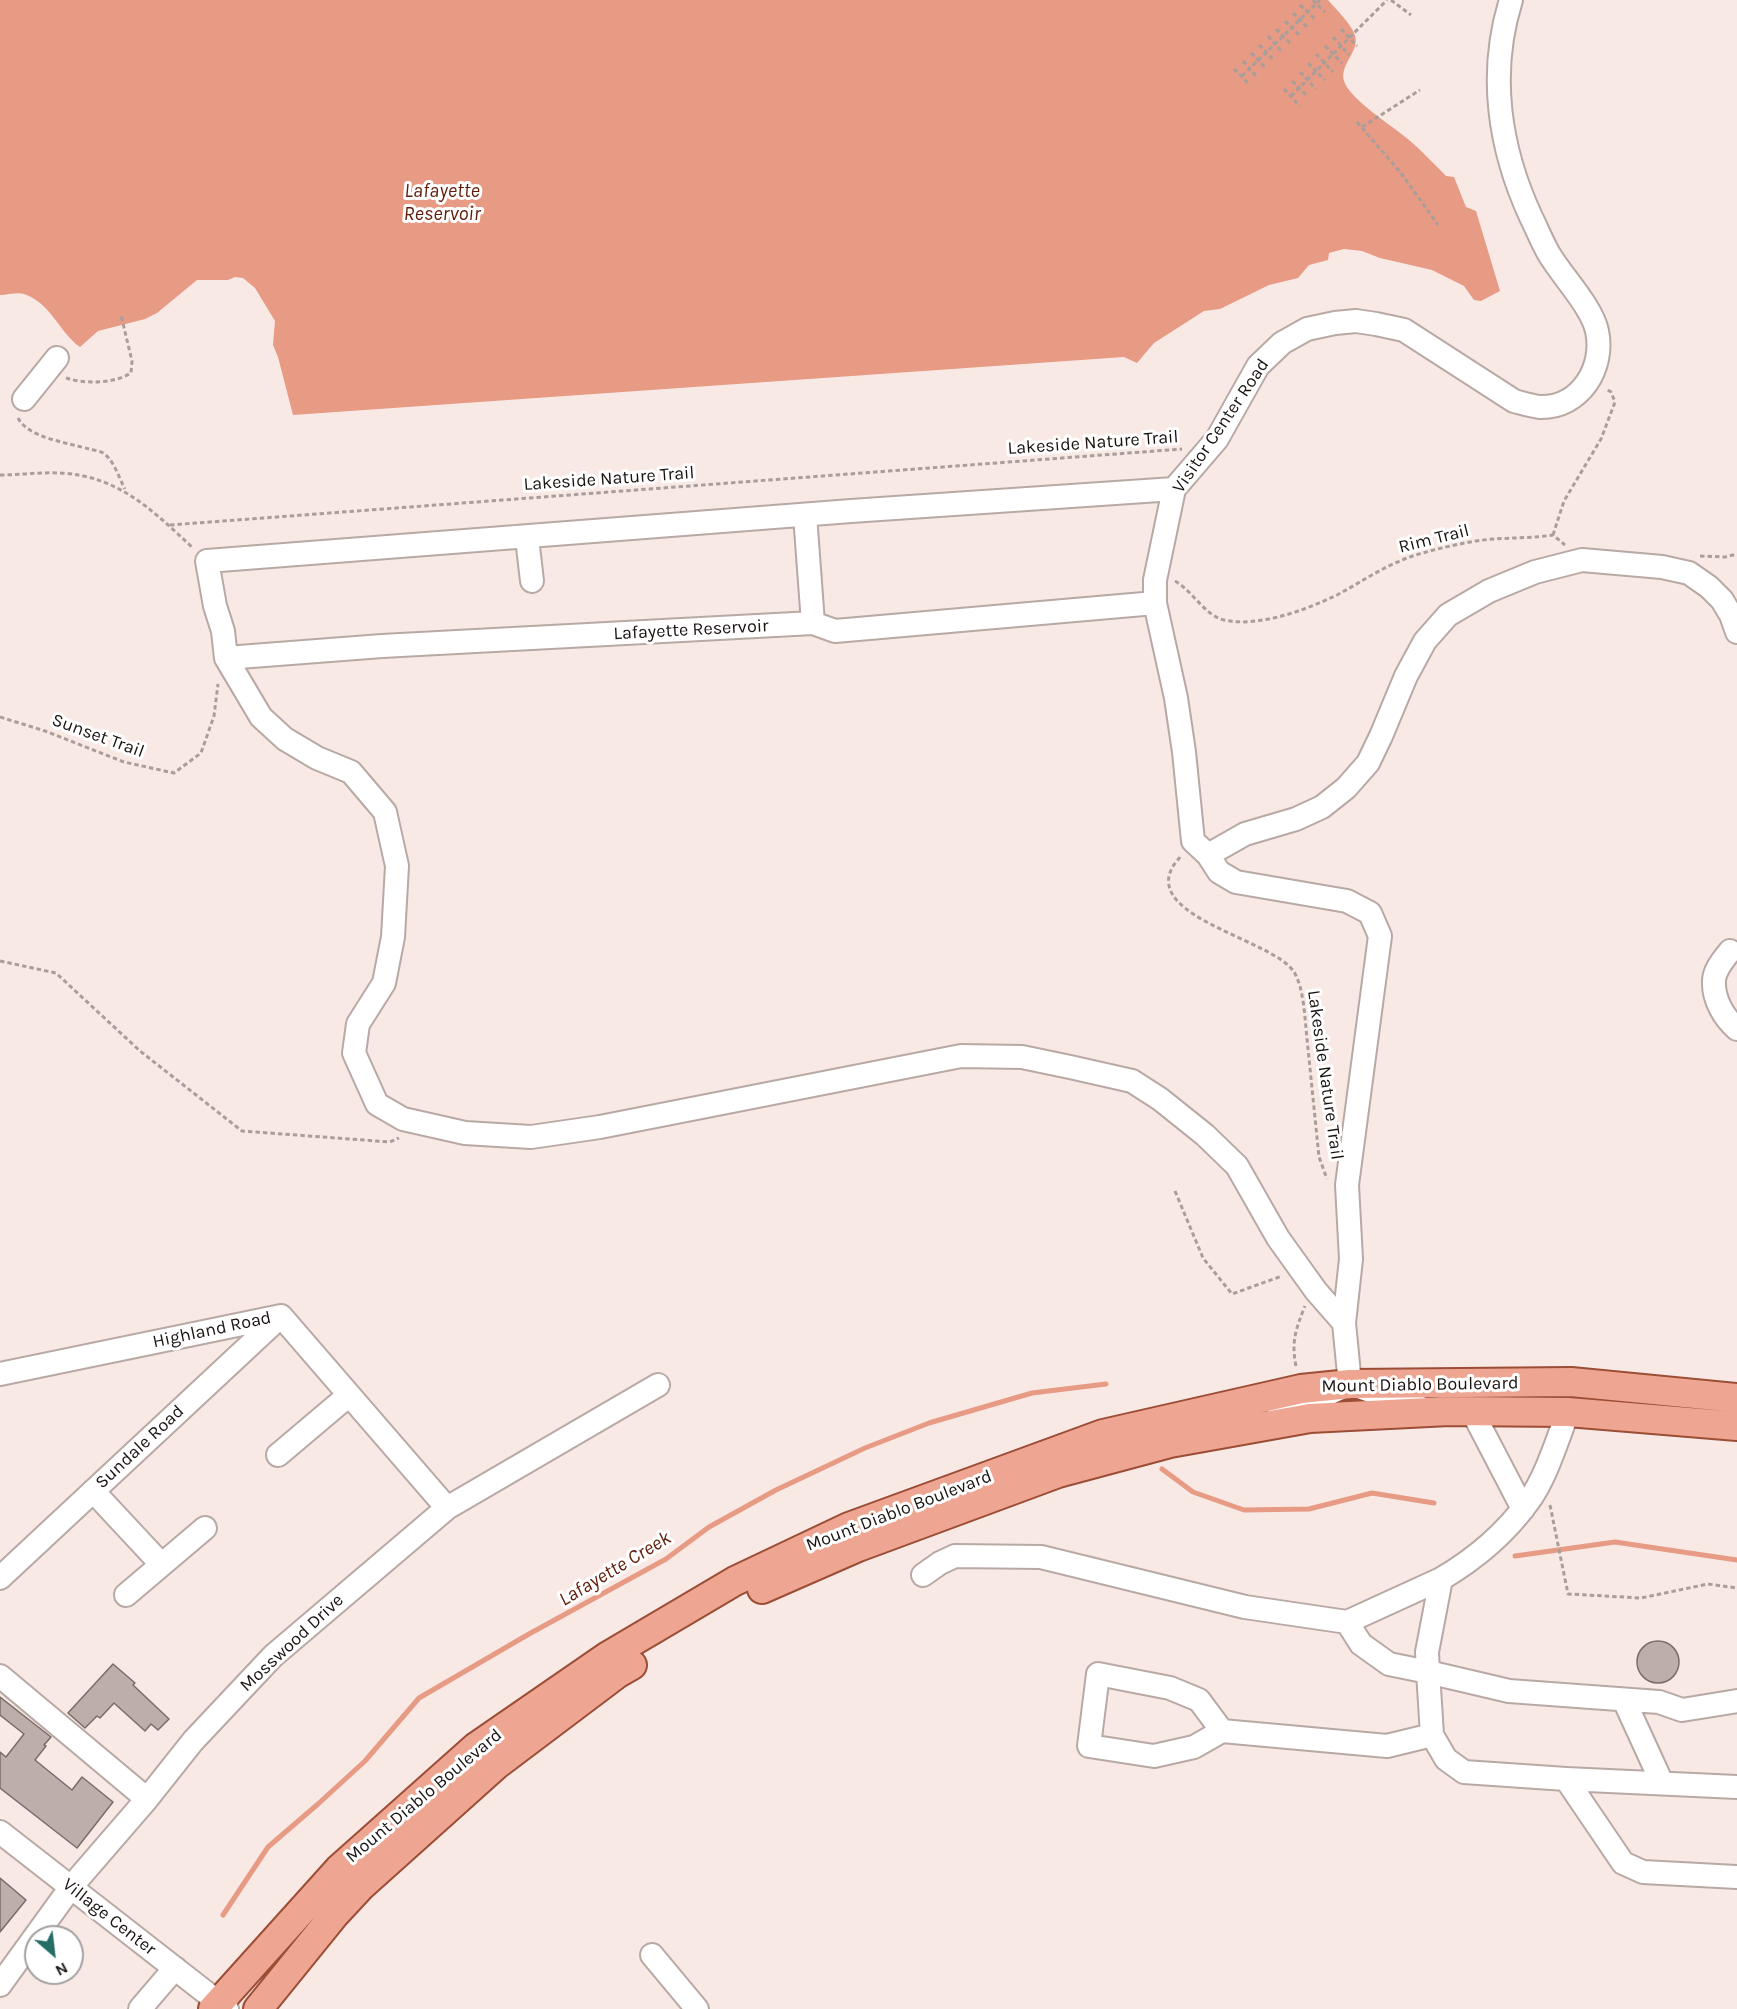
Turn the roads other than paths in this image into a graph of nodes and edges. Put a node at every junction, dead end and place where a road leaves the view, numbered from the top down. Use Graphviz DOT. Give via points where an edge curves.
graph roads {
  1 [pos="1511,0"];
  2 [pos="55,361"];
  3 [pos="24,399"];
  4 [pos="1174,489"];
  5 [pos="805,515"];
  6 [pos="527,538"];
  7 [pos="532,581"];
  8 [pos="1155,603"];
  9 [pos="813,623"];
  10 [pos="1737,632"];
  11 [pos="222,666"];
  12 [pos="1200,848"];
  13 [pos="1730,951"];
  14 [pos="1737,1029"];
  15 [pos="281,1316"];
  16 [pos="1344,1323"];
  17 [pos="0,1374"];
  18 [pos="1350,1384"];
  19 [pos="658,1385"];
  20 [pos="349,1395"];
  21 [pos="1737,1398"];
  22 [pos="1431,1412"];
  23 [pos="1472,1412"];
  24 [pos="1568,1412"];
  25 [pos="1737,1426"];
  26 [pos="1254,1428"];
  27 [pos="278,1455"];
  28 [pos="93,1491"];
  29 [pos="447,1508"];
  30 [pos="1523,1509"];
  31 [pos="205,1528"];
  32 [pos="161,1564"];
  33 [pos="923,1575"];
  34 [pos="0,1578"];
  35 [pos="1441,1579"];
  36 [pos="126,1595"];
  37 [pos="1347,1622"];
  38 [pos="1428,1672"];
  39 [pos="0,1676"];
  40 [pos="1624,1700"];
  41 [pos="1737,1701"];
  42 [pos="1222,1731"];
  43 [pos="1432,1735"];
  44 [pos="1566,1779"];
  45 [pos="1662,1783"];
  46 [pos="1737,1787"];
  47 [pos="147,1800"];
  48 [pos="0,1832"];
  49 [pos="1737,1877"];
  50 [pos="71,1887"];
  51 [pos="652,1955"];
  52 [pos="175,1968"];
  53 [pos="0,1985"];
  54 [pos="219,2007"];
  55 [pos="140,2009"];
  56 [pos="258,2009"];
  57 [pos="697,2009"];
  1 -- 4 [label="street, Visitor Center Road" via="1498,66 1498,97 1507,153 1546,249 1597,330 1599,344 1586,385 1566,402 1542,407 1529,405 1514,400 1404,330 1356,321 1307,329 1282,343 1258,366 1224,427"];
  2 -- 3 [label="street"];
  4 -- 5 [label="street"];
  4 -- 8 [label="street, Visitor Center Road" via="1168,583"];
  5 -- 6 [label="street"];
  5 -- 9 [label="street"];
  6 -- 7 [label="street"];
  6 -- 11 [label="street" via="207,561 223,631"];
  8 -- 9 [label="street, Lafayette Reservoir" via="835,631"];
  8 -- 12 [label="street, Visitor Center Road" via="1176,698"];
  9 -- 11 [label="street, Lafayette Reservoir" via="382,646"];
  10 -- 12 [label="street" via="1722,600 1689,573 1582,560 1535,572 1489,591 1448,615 1425,641 1368,763 1346,788 1322,807 1296,819"];
  11 -- 16 [label="street" via="261,717 285,739 351,772 385,812 397,866 393,937 384,983 358,1024 354,1053 377,1104 403,1119 465,1133 531,1137 611,1125 961,1056 1022,1057 1132,1081 1205,1135 1237,1166 1278,1238"];
  12 -- 16 [label="street" via="1219,872 1236,882 1347,901 1370,913 1380,936 1347,1185 1351,1259"];
  13 -- 14 [label="street" via="1714,980 1720,1007"];
  15 -- 17 [label="street, Highland Road"];
  15 -- 20 [label="street, Highland Road"];
  15 -- 28 [label="street, Sundale Road"];
  16 -- 18 [label="street"];
  18 -- 21 [label="main road, Mount Diablo Boulevard" via="1571,1382"];
  18 -- 22 [label="street"];
  18 -- 26 [label="street"];
  18 -- 54 [label="main road, Mount Diablo Boulevard" via="1301,1389 1103,1434 849,1527 735,1581 608,1656 476,1747 339,1869"];
  19 -- 29 [label="street, Mosswood Drive"];
  20 -- 27 [label="street"];
  20 -- 29 [label="street, Highland Road"];
  22 -- 23 [label="main road, Mount Diablo Boulevard"];
  22 -- 26 [label="main road, Mount Diablo Boulevard" via="1310,1418"];
  23 -- 24 [label="main road, Mount Diablo Boulevard"];
  23 -- 30 [label="street"];
  24 -- 25 [label="main road, Mount Diablo Boulevard"];
  24 -- 30 [label="street" via="1544,1472"];
  26 -- 56 [label="main road, Mount Diablo Boulevard" via="1170,1443 1058,1473 858,1547 749,1595 618,1673 496,1765 361,1886"];
  28 -- 32 [label="street"];
  28 -- 34 [label="street, Sundale Road"];
  29 -- 47 [label="street, Mosswood Drive" via="273,1656 193,1741"];
  30 -- 35 [label="street" via="1490,1545"];
  31 -- 32 [label="street"];
  32 -- 36 [label="street"];
  33 -- 37 [label="street" via="955,1556 1041,1557 1245,1607"];
  35 -- 37 [label="street"];
  35 -- 38 [label="street" via="1427,1653"];
  37 -- 38 [label="street" via="1361,1644 1389,1664"];
  38 -- 40 [label="street" via="1509,1691"];
  38 -- 43 [label="street"];
  39 -- 47 [label="street"];
  40 -- 41 [label="street" via="1659,1702 1682,1710"];
  40 -- 45 [label="street"];
  42 -- 42 [label="street" via="1194,1747 1154,1756 1089,1746 1098,1674 1170,1688 1199,1700"];
  42 -- 43 [label="street" via="1387,1746"];
  43 -- 44 [label="street" via="1446,1759 1464,1772"];
  44 -- 45 [label="street"];
  44 -- 49 [label="street" via="1623,1863 1643,1872"];
  45 -- 46 [label="street"];
  47 -- 50 [label="street, Mosswood Drive"];
  48 -- 50 [label="street, Village Center"];
  50 -- 52 [label="street, Village Center"];
  50 -- 53 [label="street, Mosswood Drive"];
  51 -- 57 [label="street"];
  52 -- 54 [label="street, Village Center"];
  52 -- 55 [label="street"];
}
